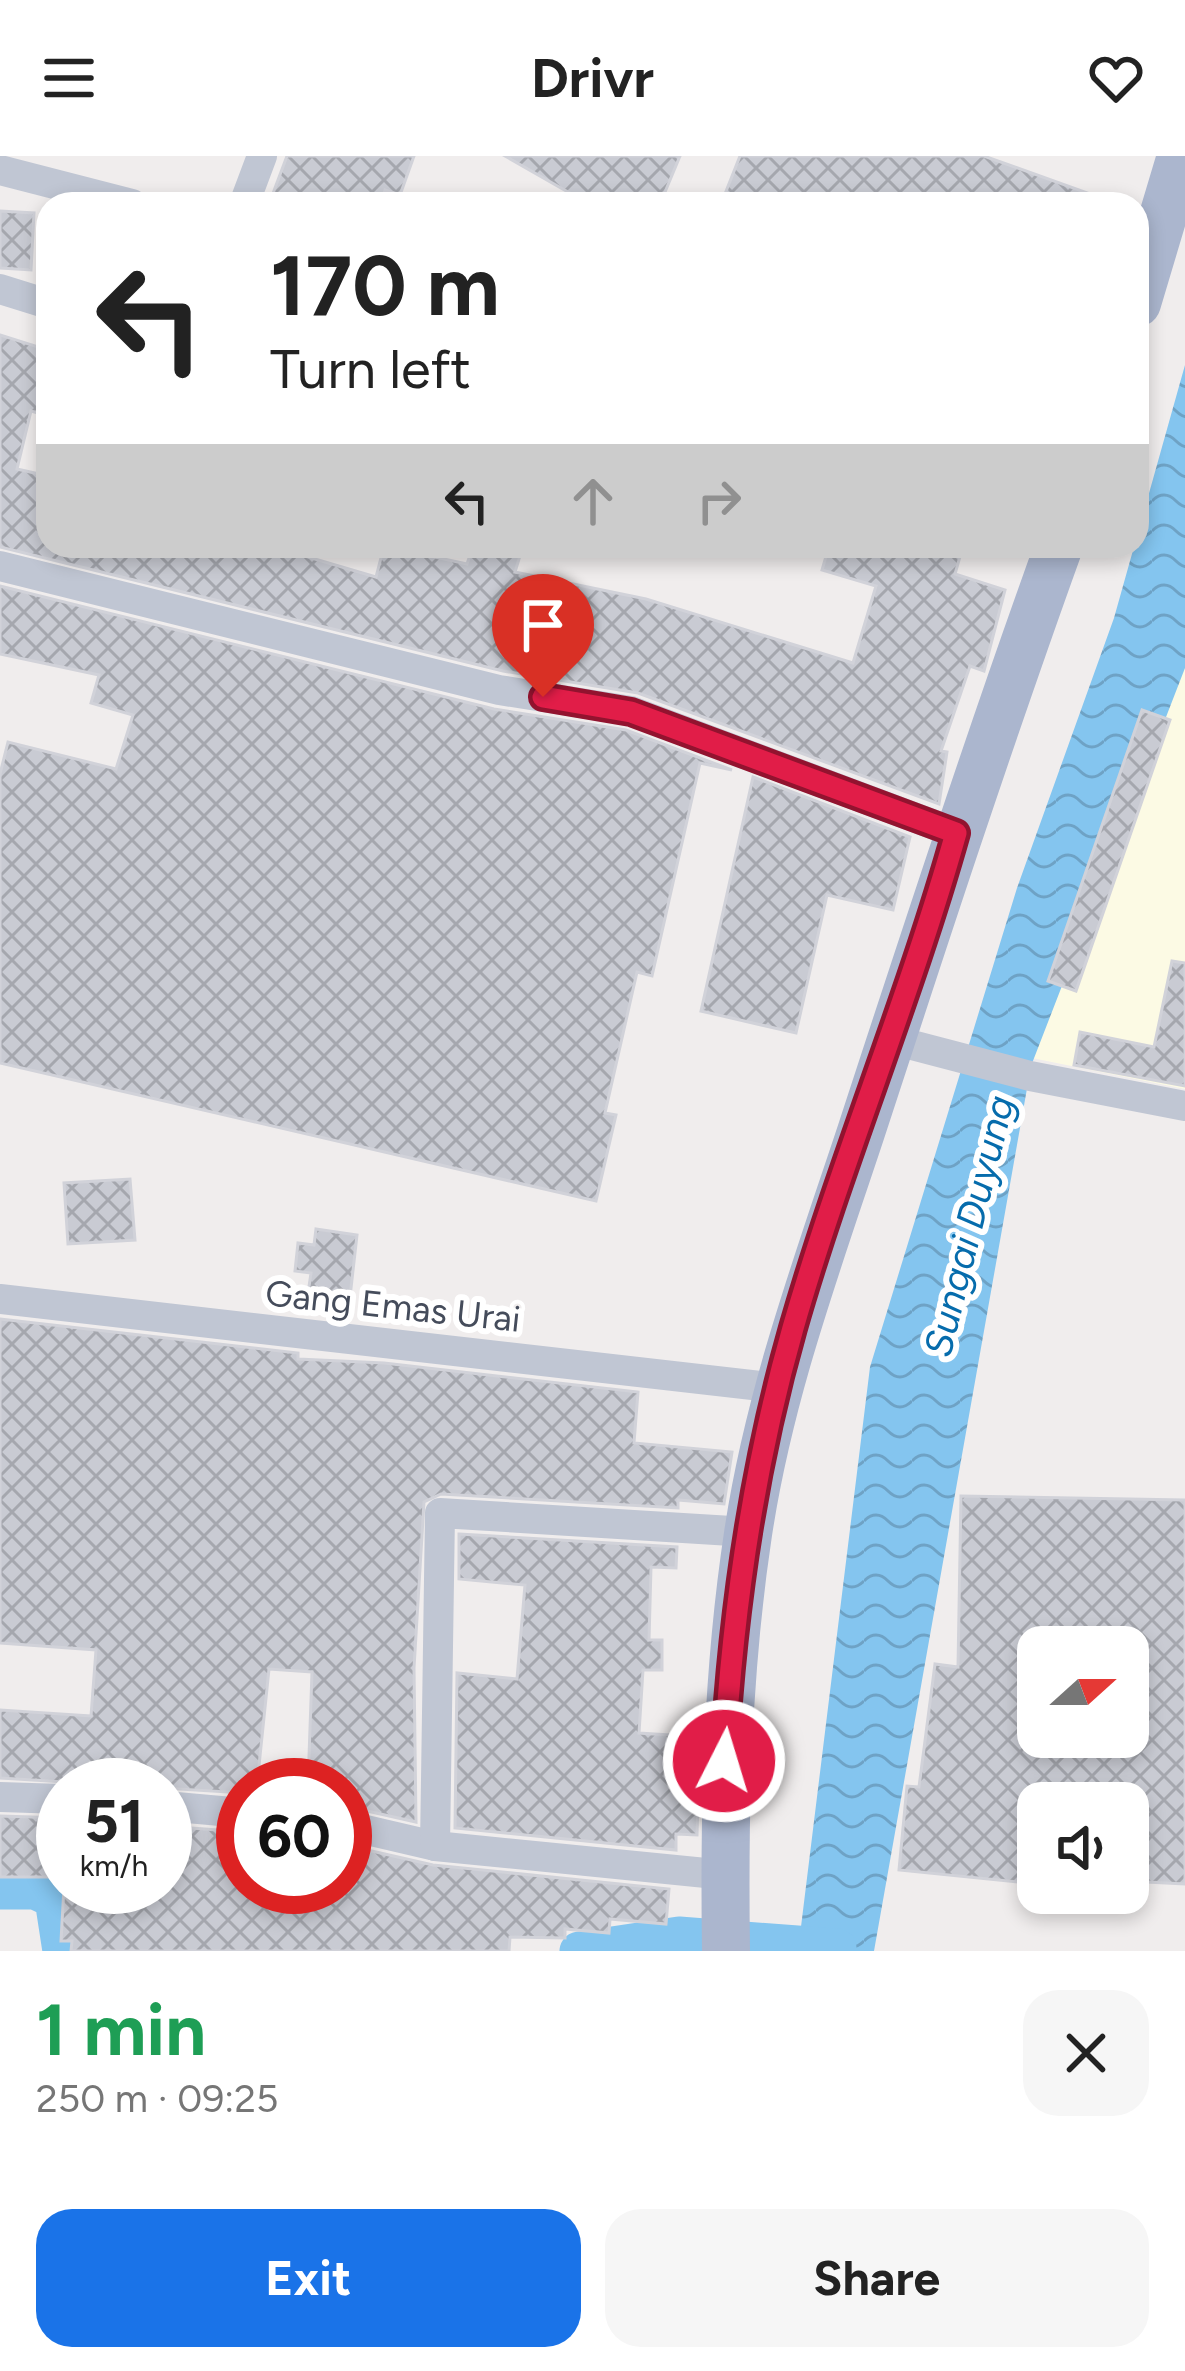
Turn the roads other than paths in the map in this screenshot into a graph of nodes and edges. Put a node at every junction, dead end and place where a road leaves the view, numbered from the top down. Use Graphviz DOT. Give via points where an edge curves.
graph roads {
  1 [pos="262,156"];
  2 [pos="1181,156"];
  3 [pos="0,170"];
  4 [pos="85,192"];
  5 [pos="248,192"];
  6 [pos="1149,263"];
  7 [pos="0,289"];
  8 [pos="36,300"];
  9 [pos="1055,558"];
  10 [pos="0,566"];
  11 [pos="956,833"];
  12 [pos="889,1039"];
  13 [pos="1185,1106"];
  14 [pos="0,1299"];
  15 [pos="778,1388"];
  16 [pos="748,1532"];
  17 [pos="0,1797"];
  18 [pos="36,1798"];
  19 [pos="372,1831"];
  20 [pos="435,1846"];
  21 [pos="726,1923"];
  1 -- 5 [label="street"];
  2 -- 6 [label="main road"];
  3 -- 4 [label="street"];
  7 -- 8 [label="street"];
  9 -- 11 [label="main road"];
  10 -- 11 [label="street" via="499,690 631,712"];
  11 -- 12 [label="main road"];
  12 -- 13 [label="street"];
  12 -- 15 [label="main road"];
  14 -- 15 [label="street, Gang Emas Urai"];
  15 -- 16 [label="main road"];
  16 -- 20 [label="street" via="440,1513"];
  16 -- 21 [label="main road" via="726,1726"];
  17 -- 18 [label="street"];
  19 -- 20 [label="street"];
  20 -- 21 [label="street"];
}
